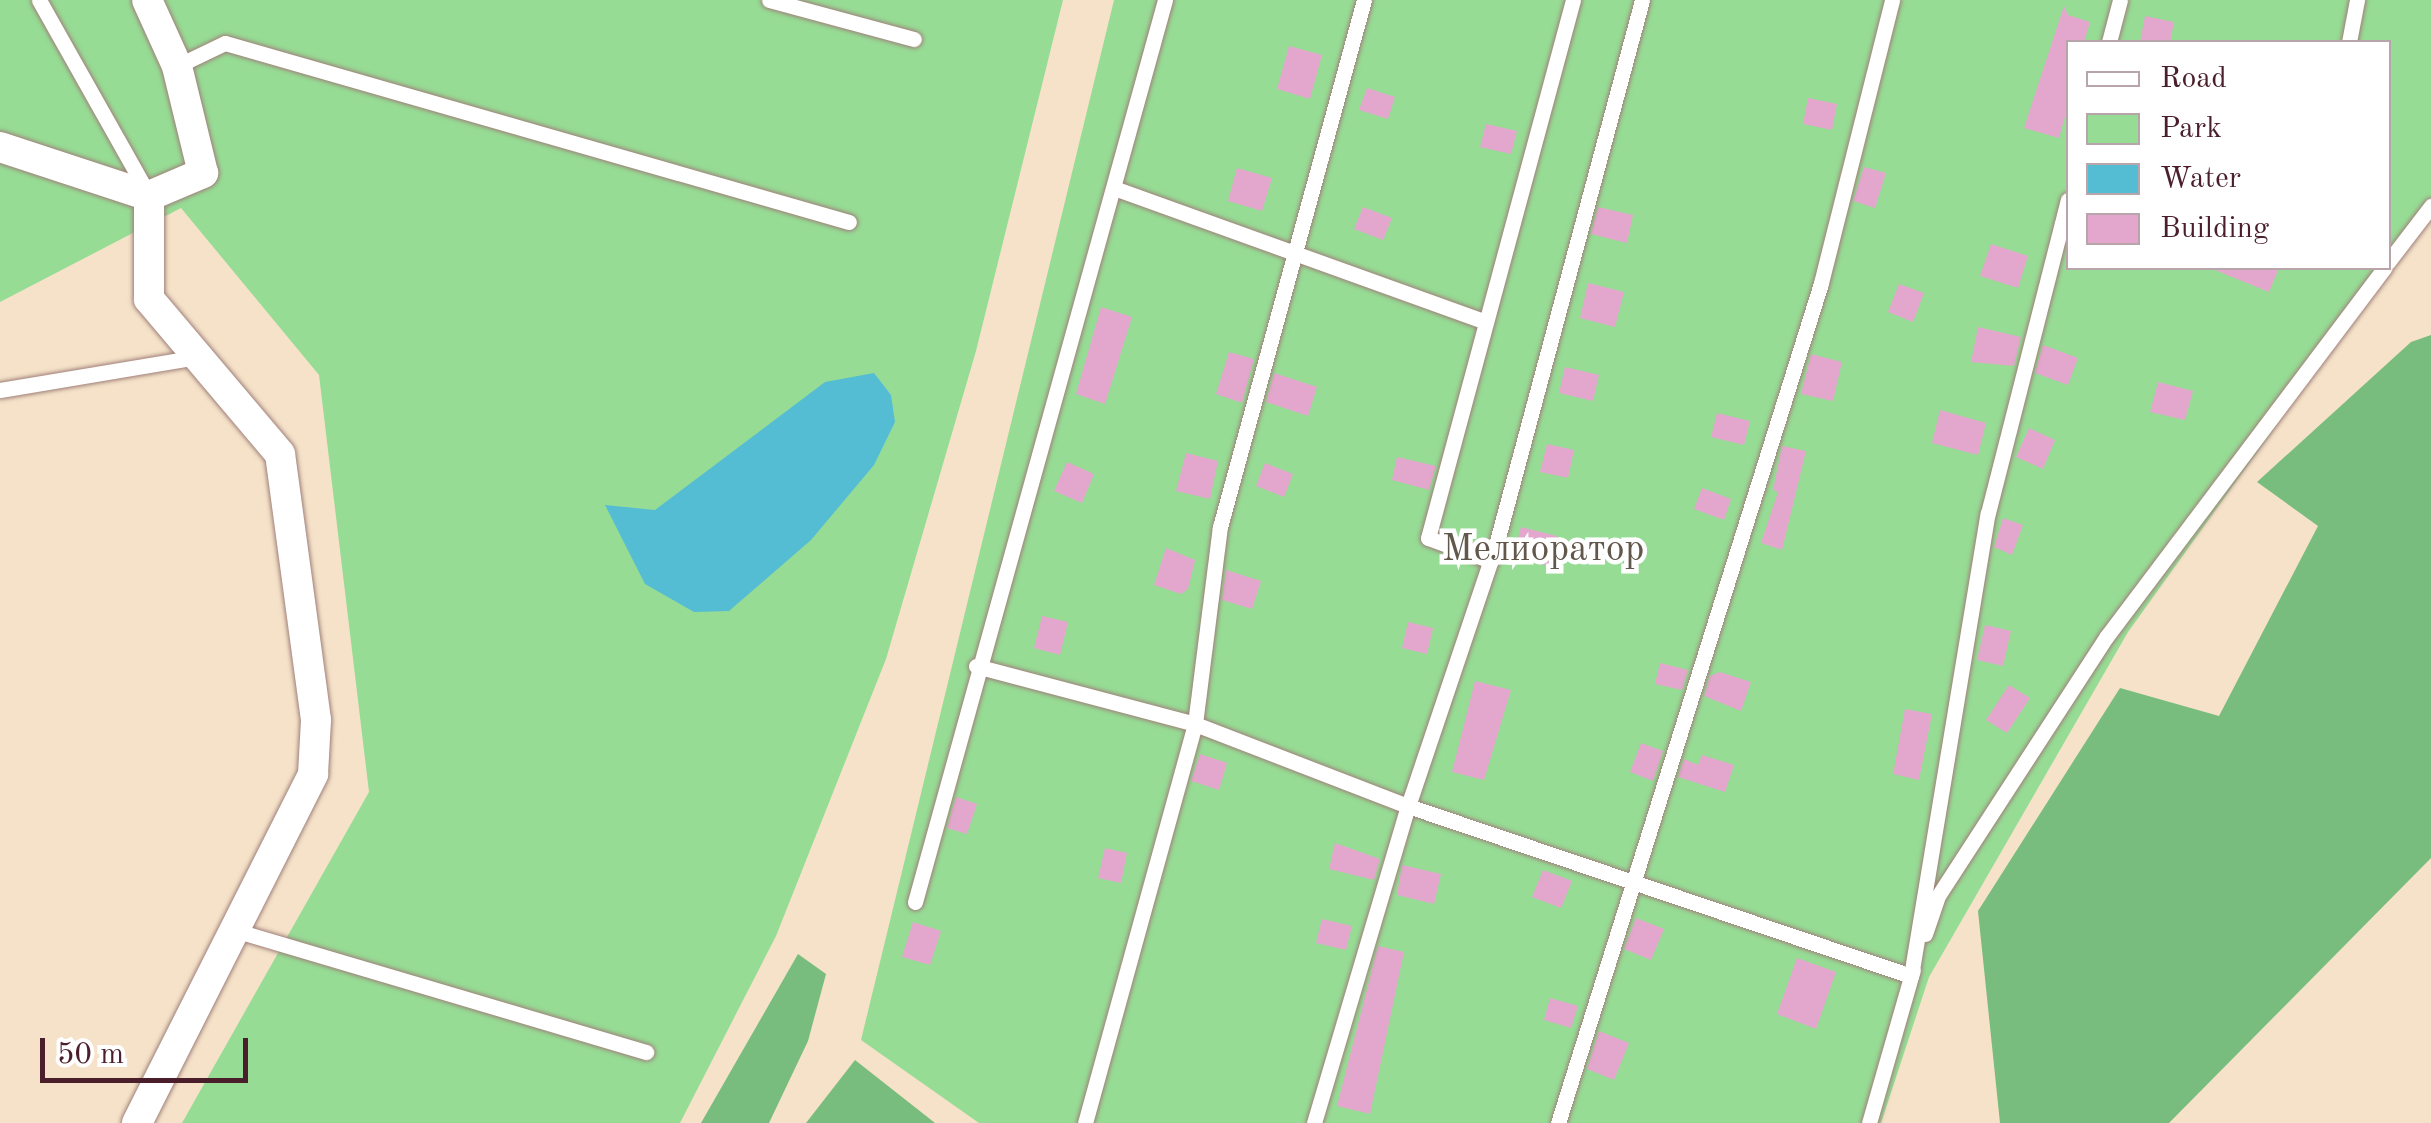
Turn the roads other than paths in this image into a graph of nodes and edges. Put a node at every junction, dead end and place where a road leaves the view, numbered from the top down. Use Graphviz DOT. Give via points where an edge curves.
graph roads {
  1 [pos="39,0"];
  2 [pos="147,0"];
  3 [pos="769,0"];
  4 [pos="1165,0"];
  5 [pos="1364,0"];
  6 [pos="1574,0"];
  7 [pos="1642,0"];
  8 [pos="1892,0"];
  9 [pos="2120,0"];
  10 [pos="2357,0"];
  11 [pos="914,39"];
  12 [pos="2110,40"];
  13 [pos="2348,40"];
  14 [pos="176,66"];
  15 [pos="0,147"];
  16 [pos="1114,188"];
  17 [pos="150,196"];
  18 [pos="2431,206"];
  19 [pos="2066,208"];
  20 [pos="849,222"];
  21 [pos="1294,253"];
  22 [pos="2391,258"];
  23 [pos="2382,270"];
  24 [pos="1486,322"];
  25 [pos="198,357"];
  26 [pos="0,390"];
  27 [pos="1491,561"];
  28 [pos="976,666"];
  29 [pos="1195,724"];
  30 [pos="1408,806"];
  31 [pos="1634,881"];
  32 [pos="915,902"];
  33 [pos="234,930"];
  34 [pos="1911,976"];
  35 [pos="646,1052"];
  36 [pos="137,1123"];
  37 [pos="1085,1123"];
  38 [pos="1314,1123"];
  39 [pos="1558,1123"];
  40 [pos="1868,1123"];
  1 -- 17 [label="lane"];
  2 -- 14 [label="street"];
  3 -- 11 [label="lane"];
  4 -- 16 [label="lane"];
  5 -- 21 [label="lane"];
  6 -- 24 [label="lane"];
  7 -- 27 [label="lane"];
  8 -- 31 [label="lane" via="1821,283"];
  9 -- 12 [label="lane"];
  10 -- 13 [label="lane"];
  14 -- 17 [label="street" via="203,173"];
  14 -- 20 [label="lane" via="225,43"];
  15 -- 17 [label="street"];
  16 -- 21 [label="lane"];
  16 -- 28 [label="lane"];
  17 -- 25 [label="street" via="149,299"];
  18 -- 22 [label="lane"];
  19 -- 34 [label="lane" via="1988,513"];
  21 -- 24 [label="lane"];
  21 -- 29 [label="lane" via="1220,527"];
  23 -- 34 [label="lane" via="2106,636 1938,896"];
  24 -- 27 [label="lane" via="1428,538"];
  25 -- 26 [label="lane"];
  25 -- 33 [label="street" via="280,454 316,720 313,774"];
  27 -- 30 [label="lane"];
  28 -- 29 [label="lane"];
  28 -- 32 [label="lane"];
  29 -- 30 [label="lane"];
  29 -- 37 [label="lane"];
  30 -- 31 [label="lane"];
  30 -- 38 [label="lane"];
  31 -- 34 [label="lane"];
  31 -- 39 [label="lane"];
  33 -- 35 [label="lane"];
  33 -- 36 [label="street"];
  34 -- 40 [label="lane"];
}
